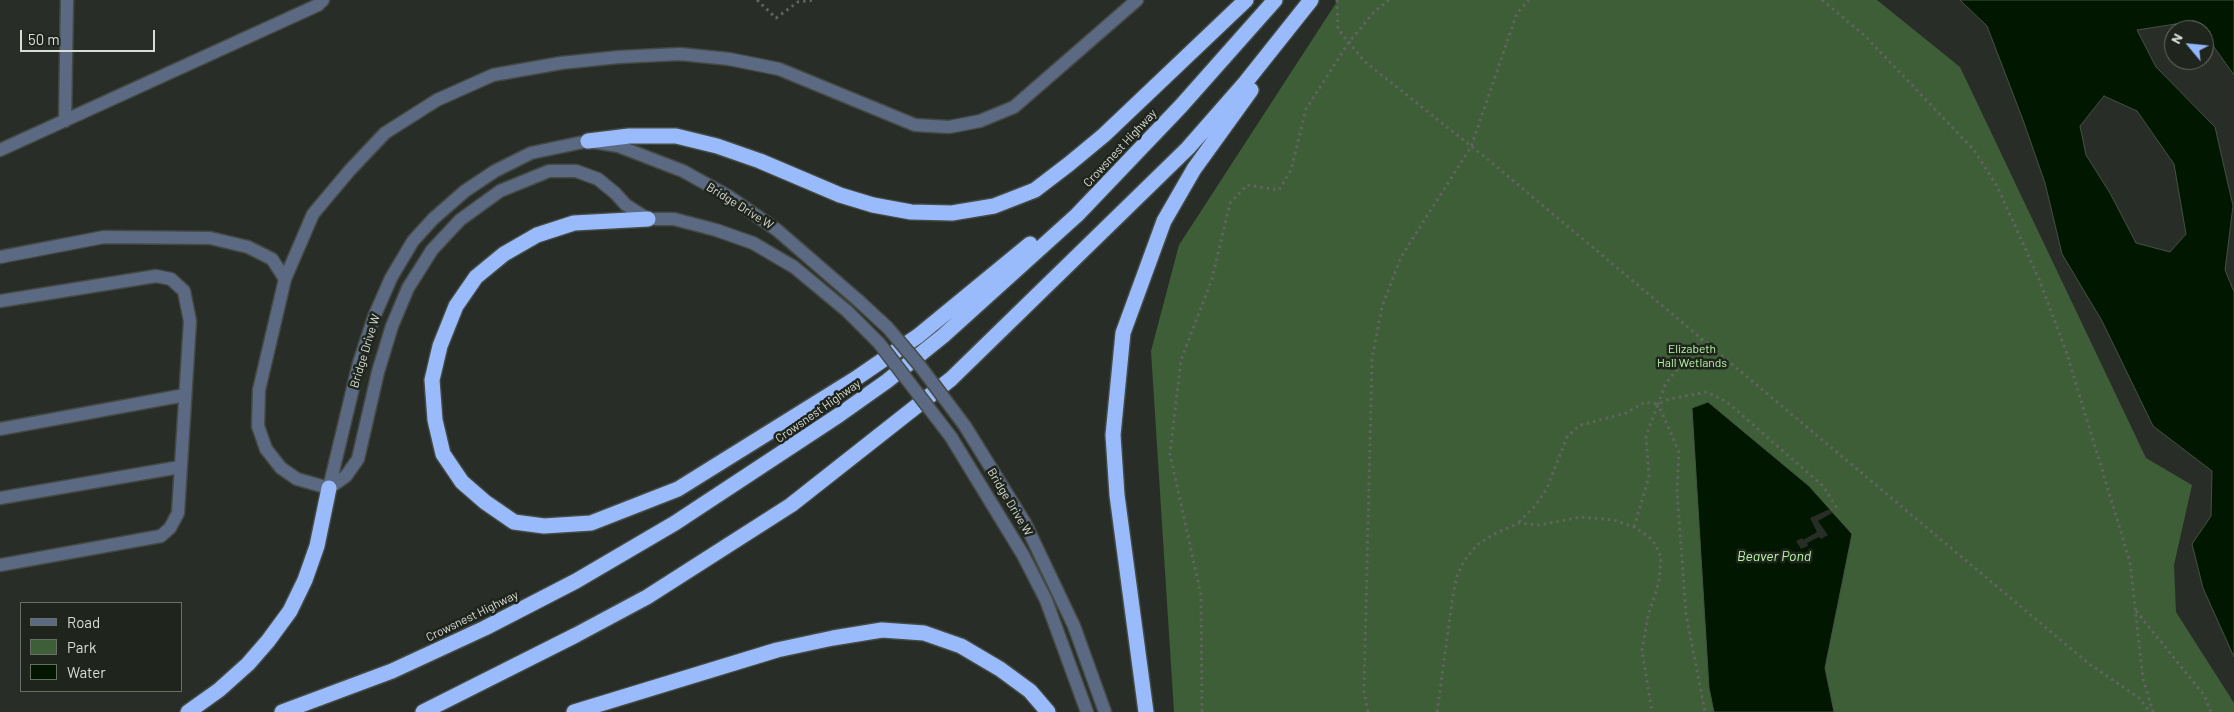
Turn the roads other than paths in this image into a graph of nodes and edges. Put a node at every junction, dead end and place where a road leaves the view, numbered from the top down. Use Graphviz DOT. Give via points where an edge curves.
graph roads {
  1 [pos="67,0"];
  2 [pos="334,0"];
  3 [pos="1137,0"];
  4 [pos="1246,0"];
  5 [pos="1274,0"];
  6 [pos="1311,0"];
  7 [pos="1318,0"];
  8 [pos="320,3"];
  9 [pos="65,120"];
  10 [pos="588,140"];
  11 [pos="0,150"];
  12 [pos="1118,172"];
  13 [pos="648,219"];
  14 [pos="1,254"];
  15 [pos="284,279"];
  16 [pos="0,301"];
  17 [pos="185,395"];
  18 [pos="0,429"];
  19 [pos="180,467"];
  20 [pos="329,488"];
  21 [pos="0,498"];
  22 [pos="0,565"];
  23 [pos="188,712"];
  24 [pos="282,712"];
  25 [pos="423,712"];
  26 [pos="574,712"];
  27 [pos="1048,712"];
  28 [pos="1087,712"];
  29 [pos="1104,712"];
  30 [pos="1146,712"];
  1 -- 9 [label="street"];
  2 -- 8 [label="street"];
  3 -- 15 [label="street" via="1014,107 980,121 950,127 916,125 779,69 729,59 680,54 618,57 493,75 437,100 385,132 313,214"];
  4 -- 10 [label="highway" via="1104,135 1069,164 1035,190 994,206 952,212 911,212 840,195 760,161 676,136"];
  5 -- 12 [label="highway, Crowsnest Highway"];
  6 -- 25 [label="highway" via="1188,148 952,379 791,506 647,597"];
  7 -- 30 [label="highway" via="1218,134 1177,198 1164,221 1123,332 1113,435"];
  8 -- 9 [label="street"];
  9 -- 11 [label="street"];
  10 -- 20 [label="street, Bridge Drive W" via="531,153 496,171 465,191 413,242 391,278 374,316 359,363"];
  10 -- 29 [label="street, Bridge Drive W, bridge" via="646,155 728,196 791,240 888,328 965,426 1025,524 1074,626"];
  12 -- 13 [label="highway" via="918,336 678,489 591,523 544,526 514,522 462,482 443,454 435,420 432,380 440,346 456,306 476,276 536,235 574,223"];
  12 -- 24 [label="highway, Crowsnest Highway" via="1077,215 943,336 887,381 773,460 576,581 485,628 392,671"];
  13 -- 20 [label="street" via="626,205 598,179 576,171 549,171 500,191 460,220 432,250 408,288 386,344 358,459 346,476"];
  13 -- 28 [label="street, Bridge Drive W, bridge" via="674,219 753,243 794,267 847,311 879,343 951,437 992,502 1042,593"];
  14 -- 15 [label="street" via="104,237 210,238 248,247 272,259"];
  15 -- 20 [label="street" via="259,390 258,426 266,449 281,468 297,479"];
  16 -- 17 [label="street" via="156,276 172,279 184,291 190,321"];
  17 -- 18 [label="street"];
  17 -- 19 [label="street"];
  19 -- 21 [label="street"];
  19 -- 22 [label="street" via="178,513 161,536"];
  20 -- 23 [label="highway" via="317,546 290,611 248,664"];
  26 -- 27 [label="highway" via="777,650 882,630 924,633 961,646 1030,691"];
}
